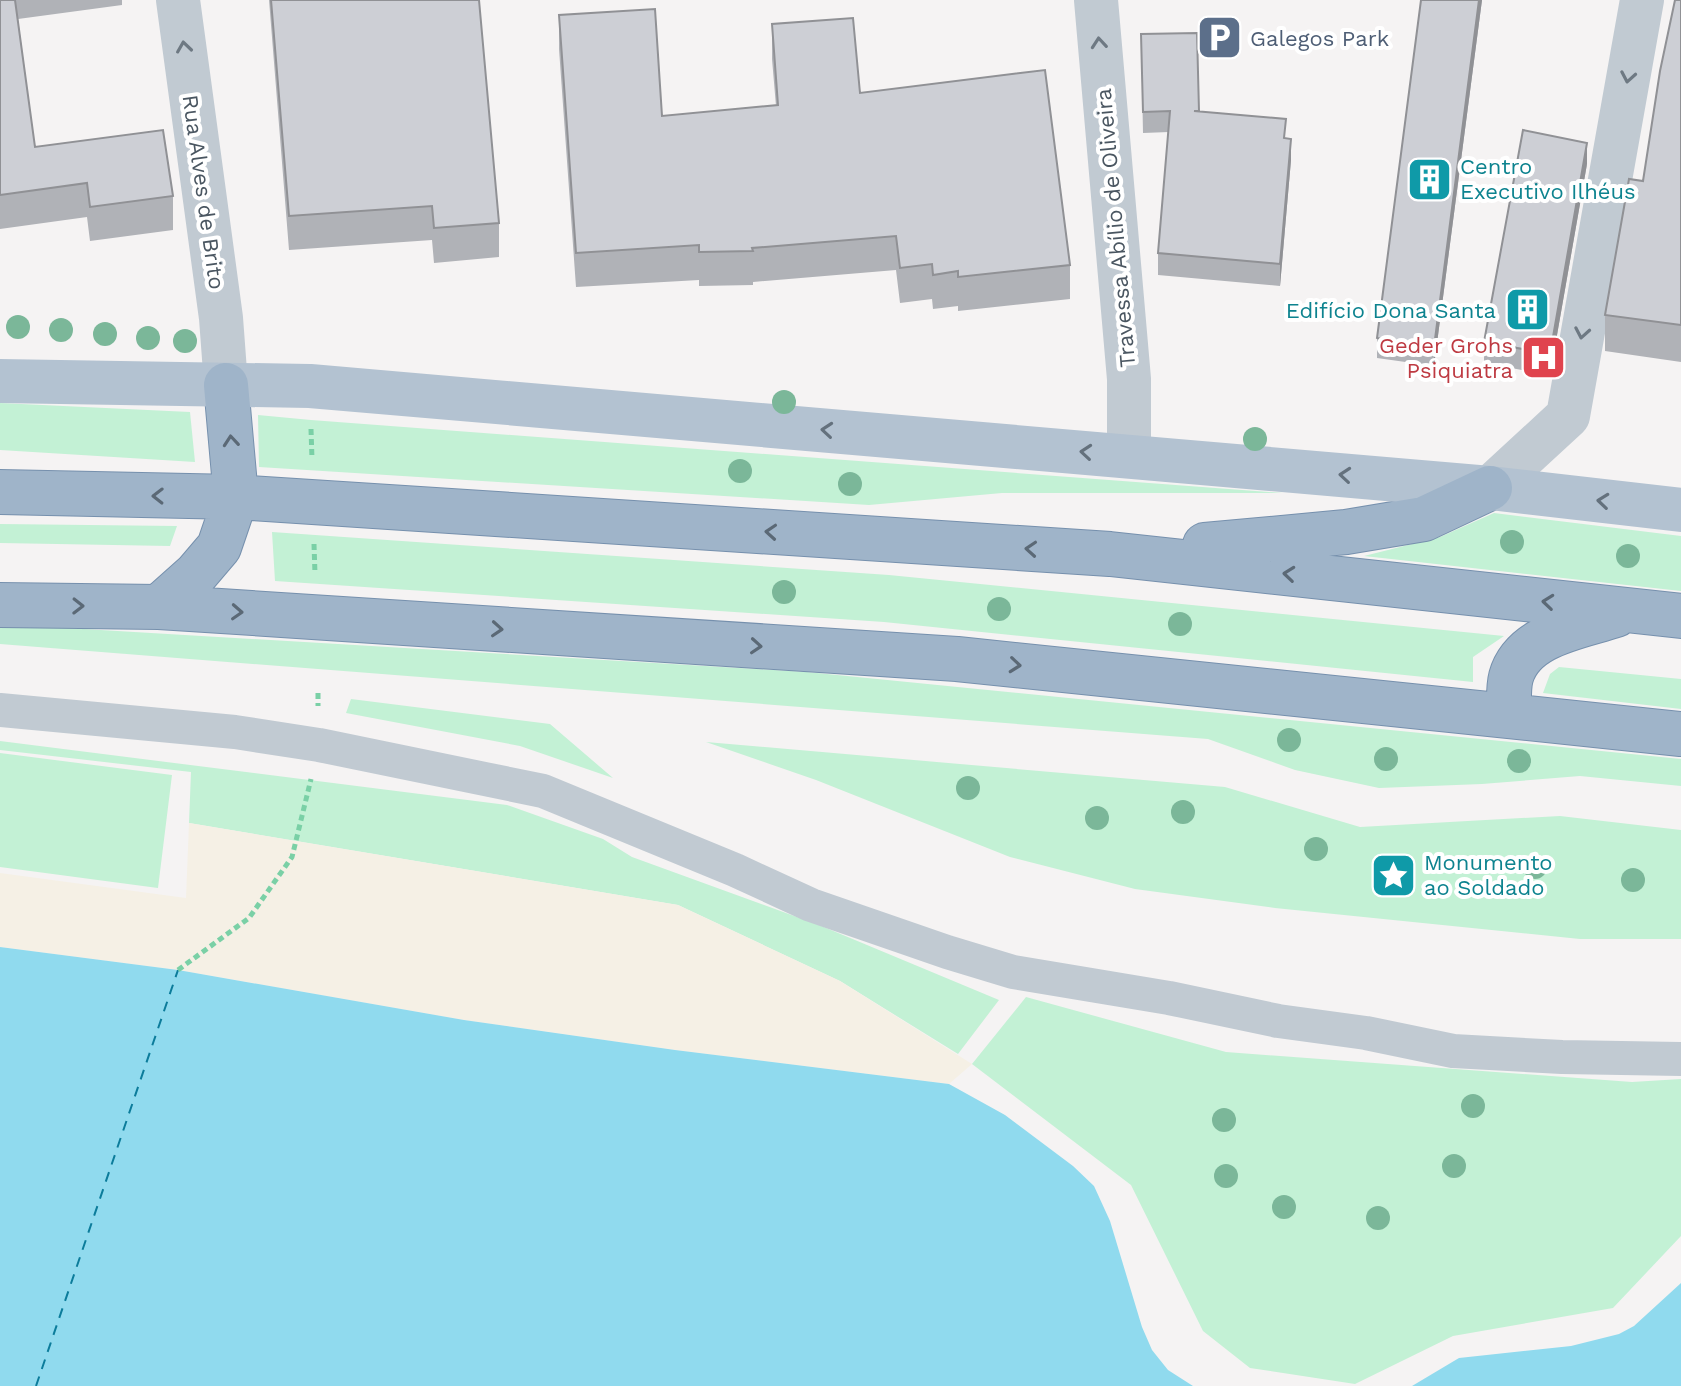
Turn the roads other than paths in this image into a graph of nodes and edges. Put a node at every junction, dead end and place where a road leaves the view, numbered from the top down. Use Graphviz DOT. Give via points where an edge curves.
graph roads {
  1 [pos="178,0"];
  2 [pos="1096,0"];
  3 [pos="1642,0"];
  4 [pos="0,381"];
  5 [pos="226,385"];
  6 [pos="1129,456"];
  7 [pos="1490,488"];
  8 [pos="0,492"];
  9 [pos="236,497"];
  10 [pos="1681,510"];
  11 [pos="1110,554"];
  12 [pos="0,605"];
  13 [pos="159,607"];
  14 [pos="1630,610"];
  15 [pos="1681,616"];
  16 [pos="0,710"];
  17 [pos="1509,715"];
  18 [pos="1681,734"];
  19 [pos="1681,1059"];
  5 -- 1 [label="street, Rua Alves de Brito, one-way"];
  6 -- 2 [label="street, Travessa Abílio de Oliveira, one-way" via="1129,379"];
  3 -- 7 [label="street, one-way" via="1568,416"];
  4 -- 5 [label="main road"];
  6 -- 5 [label="main road, one-way" via="334,388"];
  9 -- 5 [label="highway, one-way"];
  7 -- 6 [label="main road, one-way"];
  10 -- 7 [label="main road, one-way"];
  7 -- 11 [label="highway" via="1424,519 1362,530"];
  9 -- 8 [label="highway, one-way"];
  11 -- 9 [label="highway, one-way"];
  9 -- 13 [label="highway" via="219,547"];
  14 -- 11 [label="highway, one-way"];
  12 -- 13 [label="highway, one-way"];
  13 -- 17 [label="highway, one-way" via="957,659"];
  14 -- 15 [label="highway"];
  14 -- 17 [label="highway" via="1541,640 1521,656 1511,677"];
  16 -- 19 [label="street" via="235,732 543,791 811,905 1013,972 1453,1051"];
  17 -- 18 [label="highway"];
}
